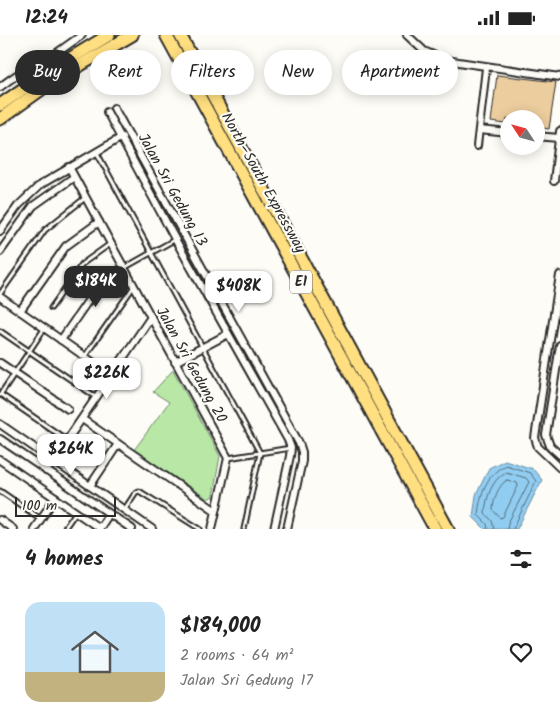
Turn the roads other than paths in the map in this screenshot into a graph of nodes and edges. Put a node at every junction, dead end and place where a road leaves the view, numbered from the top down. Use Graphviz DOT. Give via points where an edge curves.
graph roads {
  1 [pos="82,35"];
  2 [pos="132,35"];
  3 [pos="166,35"];
  4 [pos="180,35"];
  5 [pos="407,35"];
  6 [pos="114,39"];
  7 [pos="61,50"];
  8 [pos="80,54"];
  9 [pos="486,68"];
  10 [pos="15,77"];
  11 [pos="560,77"];
  12 [pos="0,87"];
  13 [pos="15,93"];
  14 [pos="0,105"];
  15 [pos="114,108"];
  16 [pos="107,112"];
  17 [pos="0,119"];
  18 [pos="479,130"];
  19 [pos="500,132"];
  20 [pos="560,135"];
  21 [pos="545,136"];
  22 [pos="124,137"];
  23 [pos="477,146"];
  24 [pos="96,152"];
  25 [pos="69,167"];
  26 [pos="74,177"];
  27 [pos="554,181"];
  28 [pos="85,197"];
  29 [pos="3,220"];
  30 [pos="99,222"];
  31 [pos="0,231"];
  32 [pos="175,239"];
  33 [pos="110,243"];
  34 [pos="0,252"];
  35 [pos="151,253"];
  36 [pos="124,268"];
  37 [pos="560,275"];
  38 [pos="560,285"];
  39 [pos="134,286"];
  40 [pos="0,295"];
  41 [pos="51,308"];
  42 [pos="20,311"];
  43 [pos="150,317"];
  44 [pos="45,328"];
  45 [pos="0,331"];
  46 [pos="228,334"];
  47 [pos="61,340"];
  48 [pos="560,345"];
  49 [pos="203,347"];
  50 [pos="29,351"];
  51 [pos="85,357"];
  52 [pos="175,362"];
  53 [pos="0,363"];
  54 [pos="15,373"];
  55 [pos="111,375"];
  56 [pos="0,395"];
  57 [pos="96,397"];
  58 [pos="68,409"];
  59 [pos="82,419"];
  60 [pos="0,424"];
  61 [pos="0,439"];
  62 [pos="67,440"];
  63 [pos="118,444"];
  64 [pos="291,448"];
  65 [pos="260,453"];
  66 [pos="560,455"];
  67 [pos="228,458"];
  68 [pos="0,460"];
  69 [pos="53,461"];
  70 [pos="560,468"];
  71 [pos="46,471"];
  72 [pos="90,486"];
  73 [pos="0,491"];
  74 [pos="55,498"];
  75 [pos="124,510"];
  76 [pos="216,511"];
  77 [pos="76,512"];
  78 [pos="109,514"];
  79 [pos="41,519"];
  80 [pos="0,520"];
  81 [pos="8,528"];
  82 [pos="99,528"];
  83 [pos="34,529"];
  84 [pos="64,529"];
  85 [pos="132,529"];
  86 [pos="152,529"];
  87 [pos="200,529"];
  88 [pos="212,529"];
  89 [pos="244,529"];
  90 [pos="274,529"];
  91 [pos="287,529"];
  92 [pos="435,529"];
  93 [pos="448,529"];
  1 -- 7 [label="street"];
  2 -- 6 [label="highway"];
  3 -- 92 [label="highway, North–South Expressway / E1"];
  4 -- 93 [label="highway, North–South Expressway / E1"];
  5 -- 9 [label="street" via="434,56"];
  6 -- 8 [label="highway"];
  6 -- 17 [label="highway"];
  9 -- 11 [label="street"];
  9 -- 18 [label="street"];
  10 -- 12 [label="street"];
  13 -- 14 [label="highway"];
  15 -- 22 [label="street, Jalan Sri Gedung 13"];
  16 -- 22 [label="street, Jalan Sri Gedung 13"];
  18 -- 19 [label="street"];
  18 -- 23 [label="street"];
  20 -- 21 [label="street"];
  20 -- 27 [label="street"];
  22 -- 24 [label="street"];
  22 -- 32 [label="street, Jalan Sri Gedung 13"];
  22 -- 91 [label="street, Jalan Sri Gedung 13" via="300,443 302,461"];
  24 -- 25 [label="street"];
  24 -- 35 [label="lane"];
  25 -- 26 [label="street, Jalan Sri Gedung 20"];
  25 -- 29 [label="street" via="29,194"];
  26 -- 28 [label="street, Jalan Sri Gedung 20"];
  26 -- 34 [label="street" via="32,206"];
  28 -- 30 [label="street, Jalan Sri Gedung 20"];
  28 -- 40 [label="lane" via="45,230"];
  29 -- 31 [label="street"];
  30 -- 33 [label="street, Jalan Sri Gedung 20"];
  30 -- 42 [label="street" via="66,246"];
  32 -- 35 [label="lane"];
  32 -- 46 [label="street, Jalan Sri Gedung 13"];
  33 -- 36 [label="street, Jalan Sri Gedung 20"];
  33 -- 41 [label="lane" via="82,264"];
  35 -- 36 [label="lane"];
  35 -- 49 [label="lane"];
  36 -- 39 [label="street, Jalan Sri Gedung 20"];
  36 -- 47 [label="street" via="101,282"];
  37 -- 38 [label="street"];
  38 -- 70 [label="street" via="535,438 538,447"];
  39 -- 43 [label="street, Jalan Sri Gedung 20"];
  39 -- 51 [label="lane"];
  40 -- 42 [label="street"];
  42 -- 44 [label="street"];
  43 -- 52 [label="street, Jalan Sri Gedung 20"];
  43 -- 55 [label="street"];
  44 -- 47 [label="street"];
  44 -- 50 [label="lane"];
  45 -- 50 [label="lane"];
  46 -- 49 [label="street"];
  46 -- 64 [label="street, Jalan Sri Gedung 13"];
  47 -- 51 [label="street"];
  48 -- 66 [label="street" via="546,440"];
  49 -- 52 [label="street"];
  49 -- 65 [label="lane"];
  50 -- 54 [label="lane"];
  50 -- 57 [label="lane"];
  51 -- 55 [label="street"];
  52 -- 67 [label="street, Jalan Sri Gedung 20"];
  53 -- 54 [label="street"];
  54 -- 56 [label="lane"];
  54 -- 58 [label="street"];
  55 -- 57 [label="street"];
  56 -- 62 [label="lane"];
  57 -- 59 [label="street"];
  59 -- 62 [label="street"];
  59 -- 63 [label="street"];
  60 -- 69 [label="street"];
  61 -- 71 [label="street"];
  62 -- 69 [label="street"];
  63 -- 72 [label="street"];
  63 -- 76 [label="street"];
  64 -- 65 [label="lane"];
  64 -- 90 [label="street"];
  65 -- 67 [label="lane"];
  65 -- 89 [label="lane"];
  67 -- 76 [label="street"];
  68 -- 74 [label="street"];
  69 -- 71 [label="street"];
  69 -- 72 [label="street"];
  71 -- 78 [label="street"];
  72 -- 75 [label="street"];
  73 -- 79 [label="lane"];
  74 -- 77 [label="street"];
  74 -- 79 [label="street"];
  75 -- 86 [label="street"];
  75 -- 87 [label="lane" via="140,491"];
  76 -- 88 [label="street"];
  77 -- 82 [label="street"];
  77 -- 84 [label="lane"];
  78 -- 82 [label="street"];
  78 -- 85 [label="street"];
  79 -- 83 [label="street"];
  80 -- 81 [label="street"];
}
